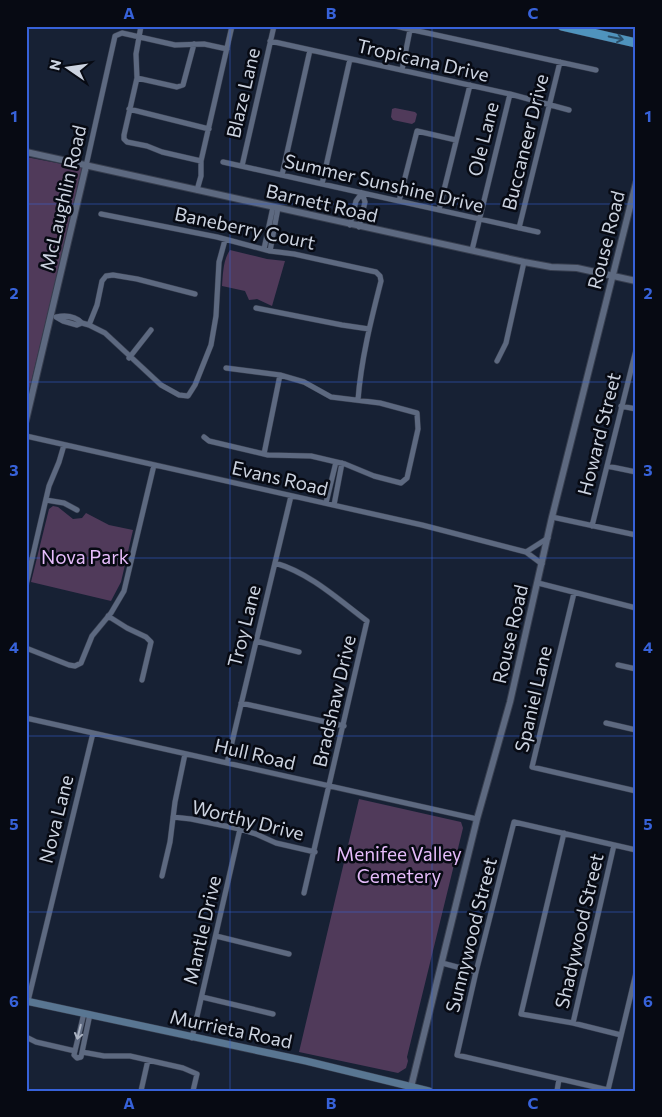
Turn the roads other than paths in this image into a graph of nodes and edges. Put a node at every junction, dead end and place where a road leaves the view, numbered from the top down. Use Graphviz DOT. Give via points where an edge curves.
graph roads {
  1 [pos="142,26"];
  2 [pos="232,26"];
  3 [pos="274,26"];
  4 [pos="395,26"];
  5 [pos="562,26"];
  6 [pos="410,30"];
  7 [pos="139,37"];
  8 [pos="270,41"];
  9 [pos="636,42"];
  10 [pos="194,44"];
  11 [pos="227,49"];
  12 [pos="310,50"];
  13 [pos="350,59"];
  14 [pos="560,62"];
  15 [pos="402,70"];
  16 [pos="596,70"];
  17 [pos="137,78"];
  18 [pos="470,86"];
  19 [pos="510,94"];
  20 [pos="549,106"];
  21 [pos="130,109"];
  22 [pos="569,110"];
  23 [pos="209,129"];
  24 [pos="456,140"];
  25 [pos="26,152"];
  26 [pos="201,161"];
  27 [pos="223,162"];
  28 [pos="86,166"];
  29 [pos="242,166"];
  30 [pos="282,175"];
  31 [pos="636,183"];
  32 [pos="322,184"];
  33 [pos="198,190"];
  34 [pos="362,193"];
  35 [pos="399,201"];
  36 [pos="276,208"];
  37 [pos="439,210"];
  38 [pos="101,214"];
  39 [pos="479,219"];
  40 [pos="350,225"];
  41 [pos="359,227"];
  42 [pos="519,228"];
  43 [pos="538,232"];
  44 [pos="225,240"];
  45 [pos="267,250"];
  46 [pos="472,250"];
  47 [pos="524,262"];
  48 [pos="613,276"];
  49 [pos="636,281"];
  50 [pos="195,294"];
  51 [pos="256,308"];
  52 [pos="54,316"];
  53 [pos="89,325"];
  54 [pos="369,329"];
  55 [pos="151,330"];
  56 [pos="636,350"];
  57 [pos="129,358"];
  58 [pos="497,361"];
  59 [pos="226,368"];
  60 [pos="280,375"];
  61 [pos="358,400"];
  62 [pos="621,406"];
  63 [pos="636,410"];
  64 [pos="26,420"];
  65 [pos="26,436"];
  66 [pos="204,437"];
  67 [pos="64,445"];
  68 [pos="264,454"];
  69 [pos="336,462"];
  70 [pos="342,463"];
  71 [pos="154,465"];
  72 [pos="607,466"];
  73 [pos="636,472"];
  74 [pos="291,496"];
  75 [pos="46,500"];
  76 [pos="326,504"];
  77 [pos="334,505"];
  78 [pos="77,510"];
  79 [pos="552,517"];
  80 [pos="592,526"];
  81 [pos="636,535"];
  82 [pos="548,538"];
  83 [pos="526,552"];
  84 [pos="275,563"];
  85 [pos="542,564"];
  86 [pos="538,583"];
  87 [pos="26,585"];
  88 [pos="574,593"];
  89 [pos="636,608"];
  90 [pos="108,616"];
  91 [pos="256,641"];
  92 [pos="26,648"];
  93 [pos="299,652"];
  94 [pos="618,665"];
  95 [pos="636,669"];
  96 [pos="142,680"];
  97 [pos="241,703"];
  98 [pos="26,718"];
  99 [pos="606,722"];
  100 [pos="344,726"];
  101 [pos="636,730"];
  102 [pos="93,732"];
  103 [pos="185,754"];
  104 [pos="227,763"];
  105 [pos="330,787"];
  106 [pos="636,791"];
  107 [pos="173,817"];
  108 [pos="477,819"];
  109 [pos="240,829"];
  110 [pos="564,833"];
  111 [pos="614,845"];
  112 [pos="636,850"];
  113 [pos="314,852"];
  114 [pos="162,876"];
  115 [pos="304,893"];
  116 [pos="216,936"];
  117 [pos="289,954"];
  118 [pos="442,963"];
  119 [pos="476,972"];
  120 [pos="636,974"];
  121 [pos="202,997"];
  122 [pos="27,1001"];
  123 [pos="87,1014"];
  124 [pos="273,1014"];
  125 [pos="572,1023"];
  126 [pos="621,1035"];
  127 [pos="26,1037"];
  128 [pos="192,1038"];
  129 [pos="74,1051"];
  130 [pos="82,1052"];
  131 [pos="148,1060"];
  132 [pos="559,1079"];
  133 [pos="411,1089"];
  134 [pos="608,1090"];
  135 [pos="140,1091"];
  136 [pos="193,1091"];
  137 [pos="429,1091"];
  138 [pos="557,1091"];
  1 -- 7 [label="street"];
  2 -- 11 [label="street"];
  3 -- 8 [label="street, Blaze Lane"];
  4 -- 6 [label="street"];
  5 -- 9 [label="highway, one-way"];
  6 -- 14 [label="street"];
  6 -- 15 [label="street"];
  7 -- 10 [label="street" via="175,45"];
  7 -- 17 [label="street"];
  7 -- 28 [label="street, McLaughlin Road" via="122,33 115,36"];
  8 -- 12 [label="street, Tropicana Drive"];
  8 -- 29 [label="street, Blaze Lane"];
  10 -- 11 [label="street"];
  10 -- 17 [label="street" via="184,86"];
  11 -- 23 [label="street"];
  12 -- 13 [label="street, Tropicana Drive"];
  12 -- 30 [label="street"];
  13 -- 15 [label="street, Tropicana Drive"];
  13 -- 32 [label="street"];
  14 -- 16 [label="street"];
  14 -- 20 [label="street, Buccaneer Drive"];
  15 -- 18 [label="street, Tropicana Drive"];
  17 -- 21 [label="street"];
  18 -- 19 [label="street, Tropicana Drive"];
  18 -- 24 [label="street"];
  19 -- 20 [label="street, Tropicana Drive"];
  19 -- 39 [label="street, Ole Lane"];
  20 -- 22 [label="street, Tropicana Drive"];
  20 -- 42 [label="street, Buccaneer Drive"];
  21 -- 23 [label="street"];
  21 -- 26 [label="street" via="124,135 127,142"];
  23 -- 26 [label="street"];
  24 -- 35 [label="street" via="417,130"];
  24 -- 37 [label="street"];
  25 -- 28 [label="street, Barnett Road"];
  26 -- 33 [label="street"];
  27 -- 29 [label="street, Summer Sunshine Drive"];
  28 -- 33 [label="street, Barnett Road"];
  28 -- 52 [label="street, McLaughlin Road"];
  29 -- 30 [label="street, Summer Sunshine Drive"];
  30 -- 32 [label="street, Summer Sunshine Drive"];
  31 -- 48 [label="street, Rouse Road"];
  32 -- 34 [label="street, Summer Sunshine Drive"];
  33 -- 36 [label="street, Barnett Road"];
  34 -- 35 [label="street, Summer Sunshine Drive"];
  34 -- 40 [label="street" via="356,201"];
  34 -- 41 [label="street" via="365,202"];
  35 -- 37 [label="street, Summer Sunshine Drive"];
  36 -- 40 [label="street, Barnett Road"];
  36 -- 45 [label="street"];
  37 -- 39 [label="street, Summer Sunshine Drive"];
  38 -- 44 [label="street, Baneberry Court"];
  39 -- 42 [label="street, Summer Sunshine Drive"];
  39 -- 46 [label="street, Ole Lane"];
  40 -- 41 [label="street, Barnett Road"];
  41 -- 46 [label="street, Barnett Road"];
  42 -- 43 [label="street, Summer Sunshine Drive"];
  44 -- 45 [label="street, Baneberry Court"];
  44 -- 57 [label="street" via="218,262 216,316 211,344 188,396 160,385"];
  45 -- 54 [label="street, Baneberry Court" via="376,272 381,281"];
  46 -- 47 [label="street, Barnett Road"];
  47 -- 48 [label="street, Barnett Road"];
  47 -- 58 [label="street" via="506,343"];
  48 -- 49 [label="street, Barnett Road"];
  48 -- 79 [label="street, Rouse Road"];
  50 -- 53 [label="street" via="137,279 106,276"];
  51 -- 54 [label="street"];
  52 -- 53 [label="street" via="78,318"];
  52 -- 64 [label="street, McLaughlin Road"];
  53 -- 57 [label="street" via="105,333"];
  54 -- 61 [label="street"];
  55 -- 57 [label="street"];
  56 -- 62 [label="street, Howard Street"];
  59 -- 60 [label="street"];
  60 -- 61 [label="street" via="304,382 331,397"];
  60 -- 68 [label="street"];
  61 -- 70 [label="street" via="417,414 418,429 405,481 383,479"];
  62 -- 63 [label="street"];
  62 -- 72 [label="street, Howard Street"];
  65 -- 67 [label="street, Evans Road"];
  66 -- 68 [label="street" via="209,442"];
  67 -- 71 [label="street, Evans Road"];
  67 -- 75 [label="street"];
  68 -- 69 [label="street" via="311,456"];
  69 -- 70 [label="street"];
  69 -- 76 [label="street"];
  70 -- 77 [label="street"];
  71 -- 74 [label="street, Evans Road"];
  71 -- 90 [label="street" via="124,591"];
  72 -- 73 [label="street"];
  72 -- 80 [label="street, Howard Street"];
  74 -- 76 [label="street, Evans Road"];
  74 -- 84 [label="street, Troy Lane"];
  75 -- 78 [label="street" via="64,503"];
  75 -- 87 [label="street"];
  76 -- 77 [label="street, Evans Road"];
  77 -- 83 [label="street, Evans Road"];
  79 -- 80 [label="street"];
  79 -- 82 [label="street, Rouse Road"];
  80 -- 81 [label="street"];
  82 -- 83 [label="street"];
  82 -- 85 [label="street, Rouse Road"];
  83 -- 85 [label="street, Evans Road"];
  84 -- 91 [label="street, Troy Lane"];
  84 -- 100 [label="street, Bradshaw Drive" via="308,578 367,622"];
  85 -- 86 [label="street, Rouse Road"];
  86 -- 88 [label="street"];
  86 -- 108 [label="street, Rouse Road" via="510,702"];
  88 -- 89 [label="street"];
  88 -- 106 [label="street, Spaniel Lane" via="532,767"];
  90 -- 92 [label="street" via="92,636 81,663 76,666"];
  90 -- 96 [label="street" via="151,642"];
  91 -- 93 [label="street"];
  91 -- 97 [label="street, Troy Lane"];
  94 -- 95 [label="street"];
  97 -- 100 [label="street"];
  97 -- 104 [label="street, Troy Lane"];
  98 -- 102 [label="street, Hull Road"];
  99 -- 101 [label="street"];
  100 -- 105 [label="street, Bradshaw Drive"];
  102 -- 103 [label="street, Hull Road"];
  102 -- 122 [label="street, Nova Lane"];
  103 -- 104 [label="street, Hull Road"];
  103 -- 107 [label="street"];
  104 -- 105 [label="street, Hull Road"];
  105 -- 108 [label="street, Hull Road"];
  105 -- 113 [label="street, Bradshaw Drive"];
  107 -- 109 [label="street, Worthy Drive"];
  107 -- 114 [label="street"];
  108 -- 118 [label="street, Rouse Road"];
  109 -- 113 [label="street, Worthy Drive" via="276,843"];
  109 -- 116 [label="street, Mantle Drive"];
  110 -- 111 [label="street"];
  110 -- 119 [label="street, Sunnywood Street" via="514,822"];
  110 -- 125 [label="street" via="521,1014"];
  111 -- 112 [label="street"];
  111 -- 125 [label="street, Shadywood Street"];
  113 -- 115 [label="street, Bradshaw Drive"];
  116 -- 117 [label="street"];
  116 -- 121 [label="street, Mantle Drive"];
  118 -- 119 [label="street"];
  118 -- 133 [label="street, Rouse Road"];
  119 -- 132 [label="street, Sunnywood Street" via="457,1055"];
  120 -- 126 [label="street"];
  121 -- 124 [label="street"];
  121 -- 128 [label="street, Mantle Drive"];
  122 -- 123 [label="main road, Murrieta Road"];
  123 -- 128 [label="main road, Murrieta Road"];
  123 -- 129 [label="street, one-way"];
  123 -- 130 [label="street"];
  125 -- 126 [label="street"];
  126 -- 134 [label="street"];
  127 -- 129 [label="street"];
  128 -- 133 [label="main road, Murrieta Road" via="300,1060"];
  129 -- 130 [label="street" via="77,1058"];
  130 -- 131 [label="street"];
  131 -- 135 [label="street"];
  131 -- 136 [label="street" via="197,1074"];
  132 -- 134 [label="street"];
  132 -- 138 [label="street"];
  133 -- 137 [label="main road, Murrieta Road"];
}
